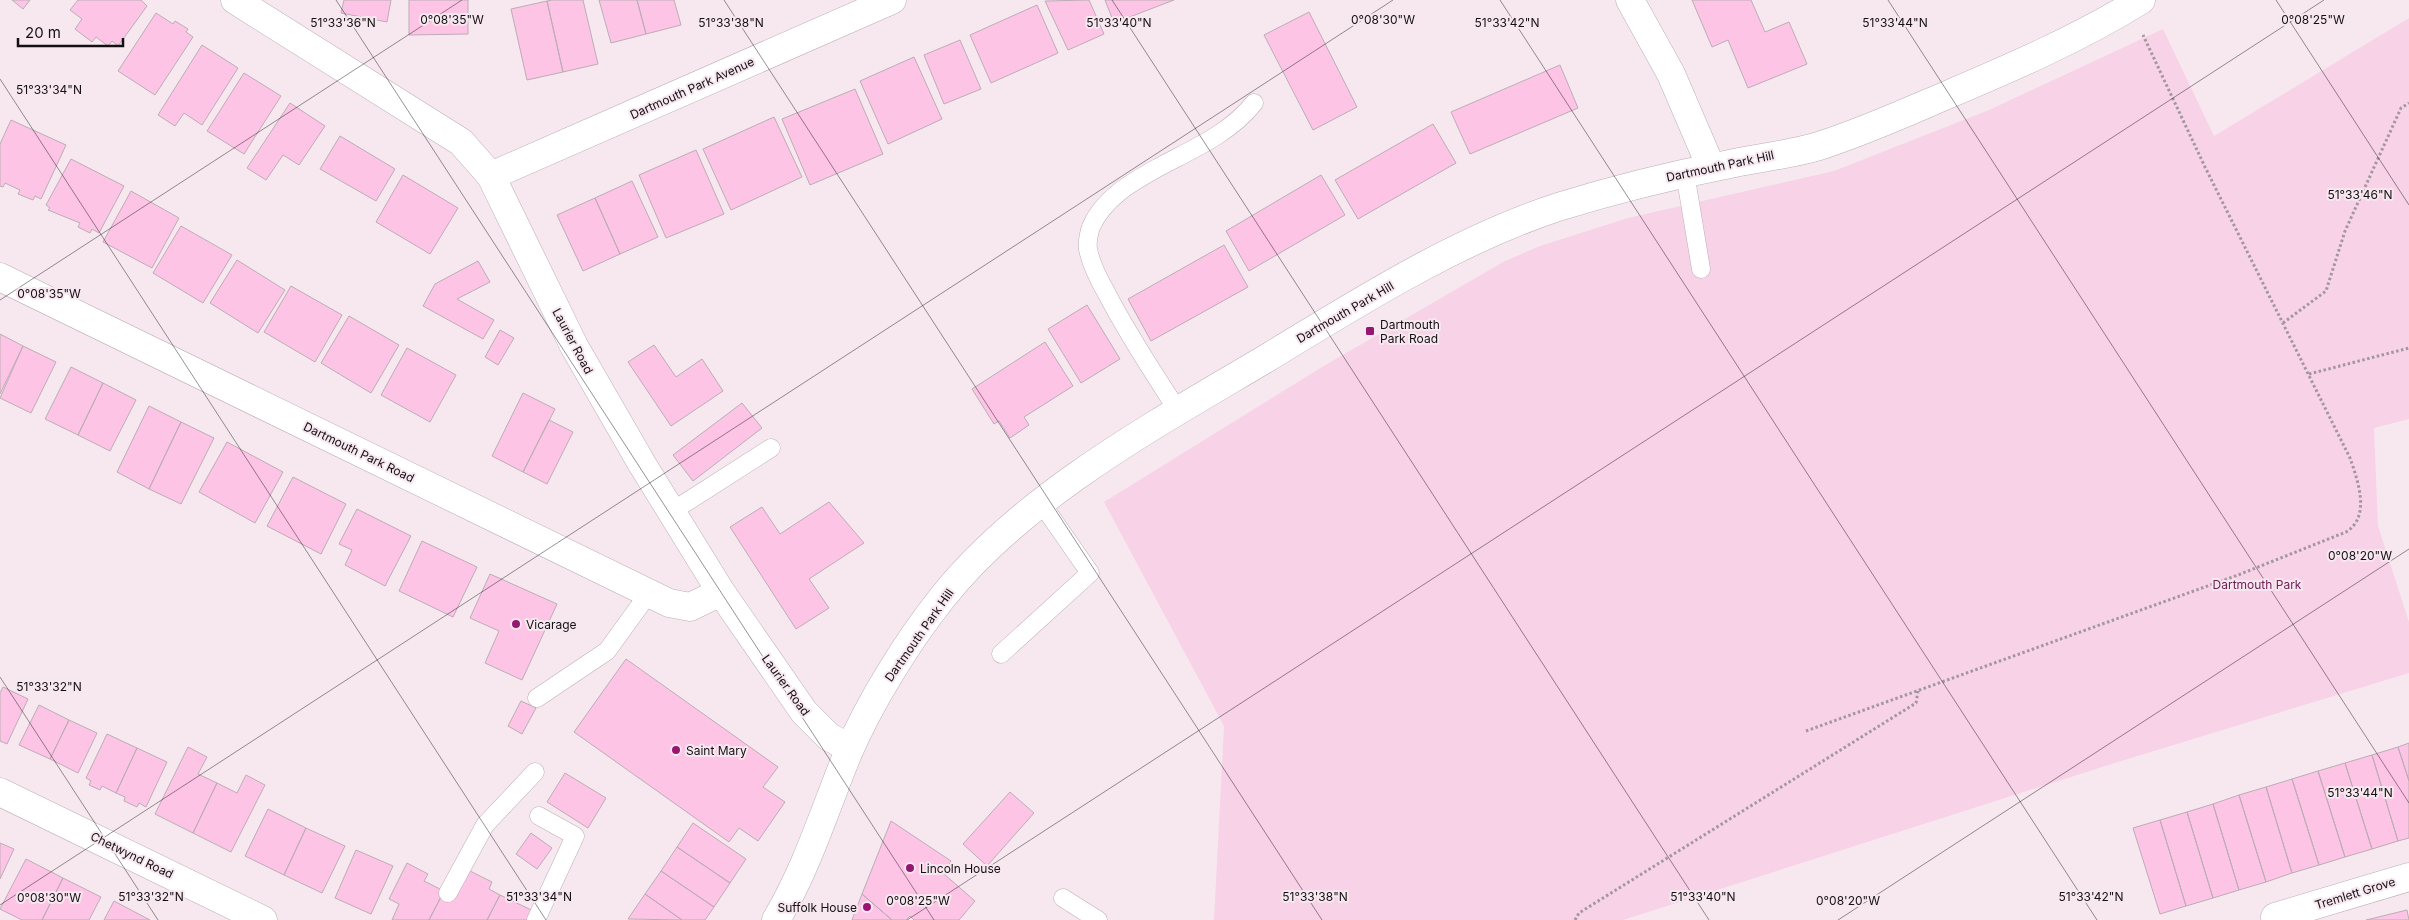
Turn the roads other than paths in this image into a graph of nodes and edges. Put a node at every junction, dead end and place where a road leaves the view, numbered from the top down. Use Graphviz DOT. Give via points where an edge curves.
graph roads {
  1 [pos="235,0"];
  2 [pos="892,0"];
  3 [pos="1630,0"];
  4 [pos="2141,0"];
  5 [pos="1254,103"];
  6 [pos="1712,167"];
  7 [pos="1685,173"];
  8 [pos="491,176"];
  9 [pos="1701,269"];
  10 [pos="0,277"];
  11 [pos="1178,410"];
  12 [pos="771,448"];
  13 [pos="1042,504"];
  14 [pos="671,512"];
  15 [pos="721,592"];
  16 [pos="648,593"];
  17 [pos="1001,654"];
  18 [pos="537,698"];
  19 [pos="850,748"];
  20 [pos="535,772"];
  21 [pos="0,792"];
  22 [pos="539,816"];
  23 [pos="2409,877"];
  24 [pos="448,893"];
  25 [pos="1063,898"];
  26 [pos="2272,919"];
  27 [pos="263,920"];
  28 [pos="536,920"];
  29 [pos="776,920"];
  30 [pos="1098,920"];
  1 -- 8 [label="street, Laurier Road" via="461,142"];
  2 -- 8 [label="street, Dartmouth Park Avenue"];
  3 -- 6 [label="street" via="1671,74"];
  4 -- 6 [label="street, Dartmouth Park Hill" via="2012,67 1870,127 1814,147"];
  5 -- 11 [label="lane" via="1223,133 1116,193 1090,228 1087,247 1094,268 1124,328"];
  6 -- 7 [label="street, Dartmouth Park Hill"];
  7 -- 9 [label="lane"];
  7 -- 11 [label="street, Dartmouth Park Hill" via="1554,208 1485,236 1375,293"];
  8 -- 14 [label="street, Laurier Road" via="574,346"];
  10 -- 16 [label="street, Dartmouth Park Road"];
  11 -- 13 [label="street, Dartmouth Park Hill" via="1085,471"];
  12 -- 14 [label="lane"];
  13 -- 17 [label="lane" via="1090,573"];
  13 -- 19 [label="street, Dartmouth Park Hill" via="981,554 941,599 894,667"];
  14 -- 15 [label="street, Laurier Road"];
  15 -- 16 [label="street, Dartmouth Park Road" via="690,607 669,603"];
  15 -- 19 [label="street, Laurier Road" via="804,712 829,737"];
  16 -- 18 [label="lane" via="607,651"];
  19 -- 29 [label="street, Dartmouth Park Hill" via="804,865"];
  20 -- 24 [label="lane" via="485,825"];
  21 -- 27 [label="street, Chetwynd Road"];
  22 -- 28 [label="lane" via="575,836"];
  23 -- 26 [label="street, Tremlett Grove"];
  25 -- 30 [label="lane"];
}
